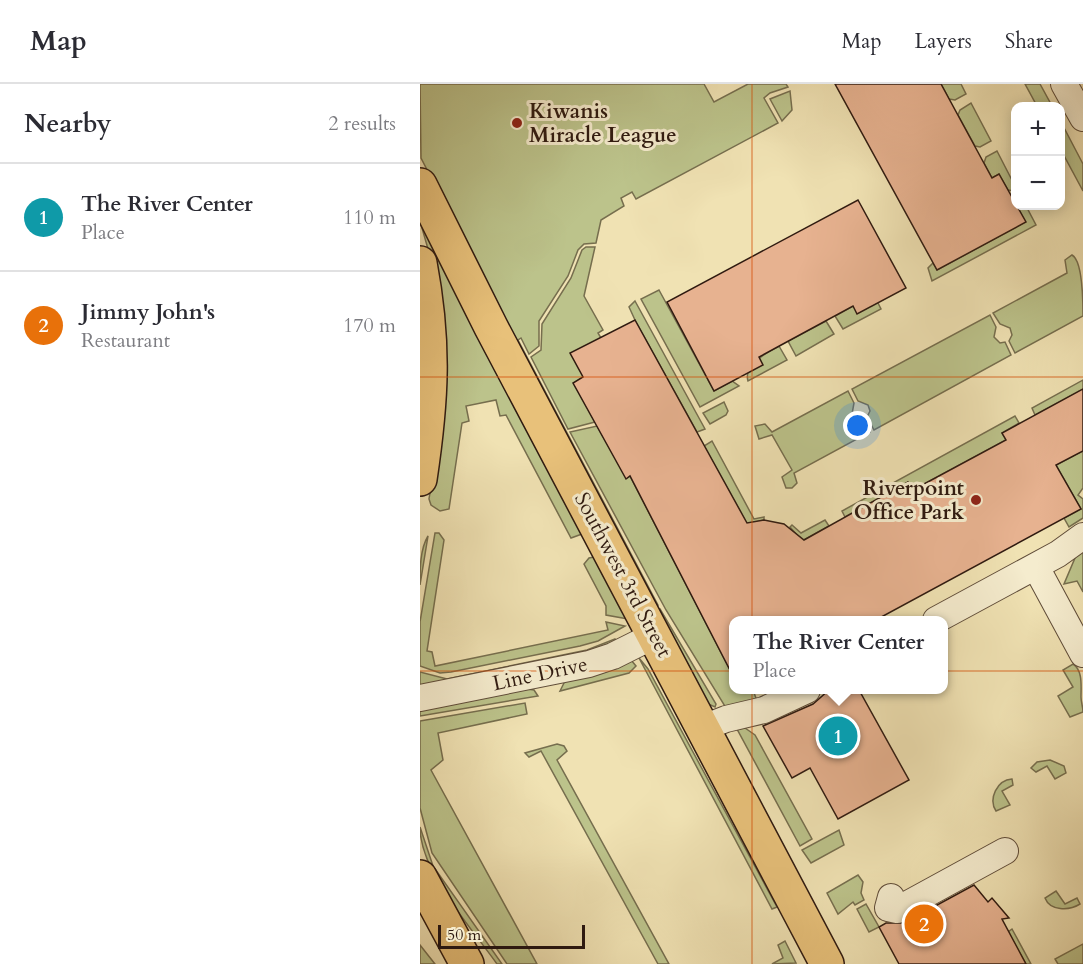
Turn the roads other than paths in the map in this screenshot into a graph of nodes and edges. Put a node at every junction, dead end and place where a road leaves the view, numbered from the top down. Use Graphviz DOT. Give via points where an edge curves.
graph roads {
  1 [pos="1064,84"];
  2 [pos="1083,118"];
  3 [pos="420,185"];
  4 [pos="420,263"];
  5 [pos="420,479"];
  6 [pos="1083,536"];
  7 [pos="1036,567"];
  8 [pos="945,616"];
  9 [pos="655,635"];
  10 [pos="1083,654"];
  11 [pos="798,694"];
  12 [pos="420,698"];
  13 [pos="703,728"];
  14 [pos="1005,851"];
  15 [pos="420,876"];
  16 [pos="891,897"];
  17 [pos="467,964"];
  18 [pos="827,964"];
  1 -- 2 [label="street"];
  3 -- 9 [label="main road, Southwest 3rd Street"];
  4 -- 5 [label="main road" via="431,338 432,378"];
  6 -- 7 [label="street"];
  7 -- 8 [label="street"];
  7 -- 10 [label="street"];
  9 -- 12 [label="street, Line Drive" via="589,664"];
  9 -- 13 [label="main road, Southwest 3rd Street"];
  11 -- 13 [label="street" via="764,710 726,718"];
  13 -- 18 [label="main road, Southwest 3rd Street"];
  14 -- 16 [label="street" via="897,910 888,908"];
  15 -- 17 [label="main road"];
}
